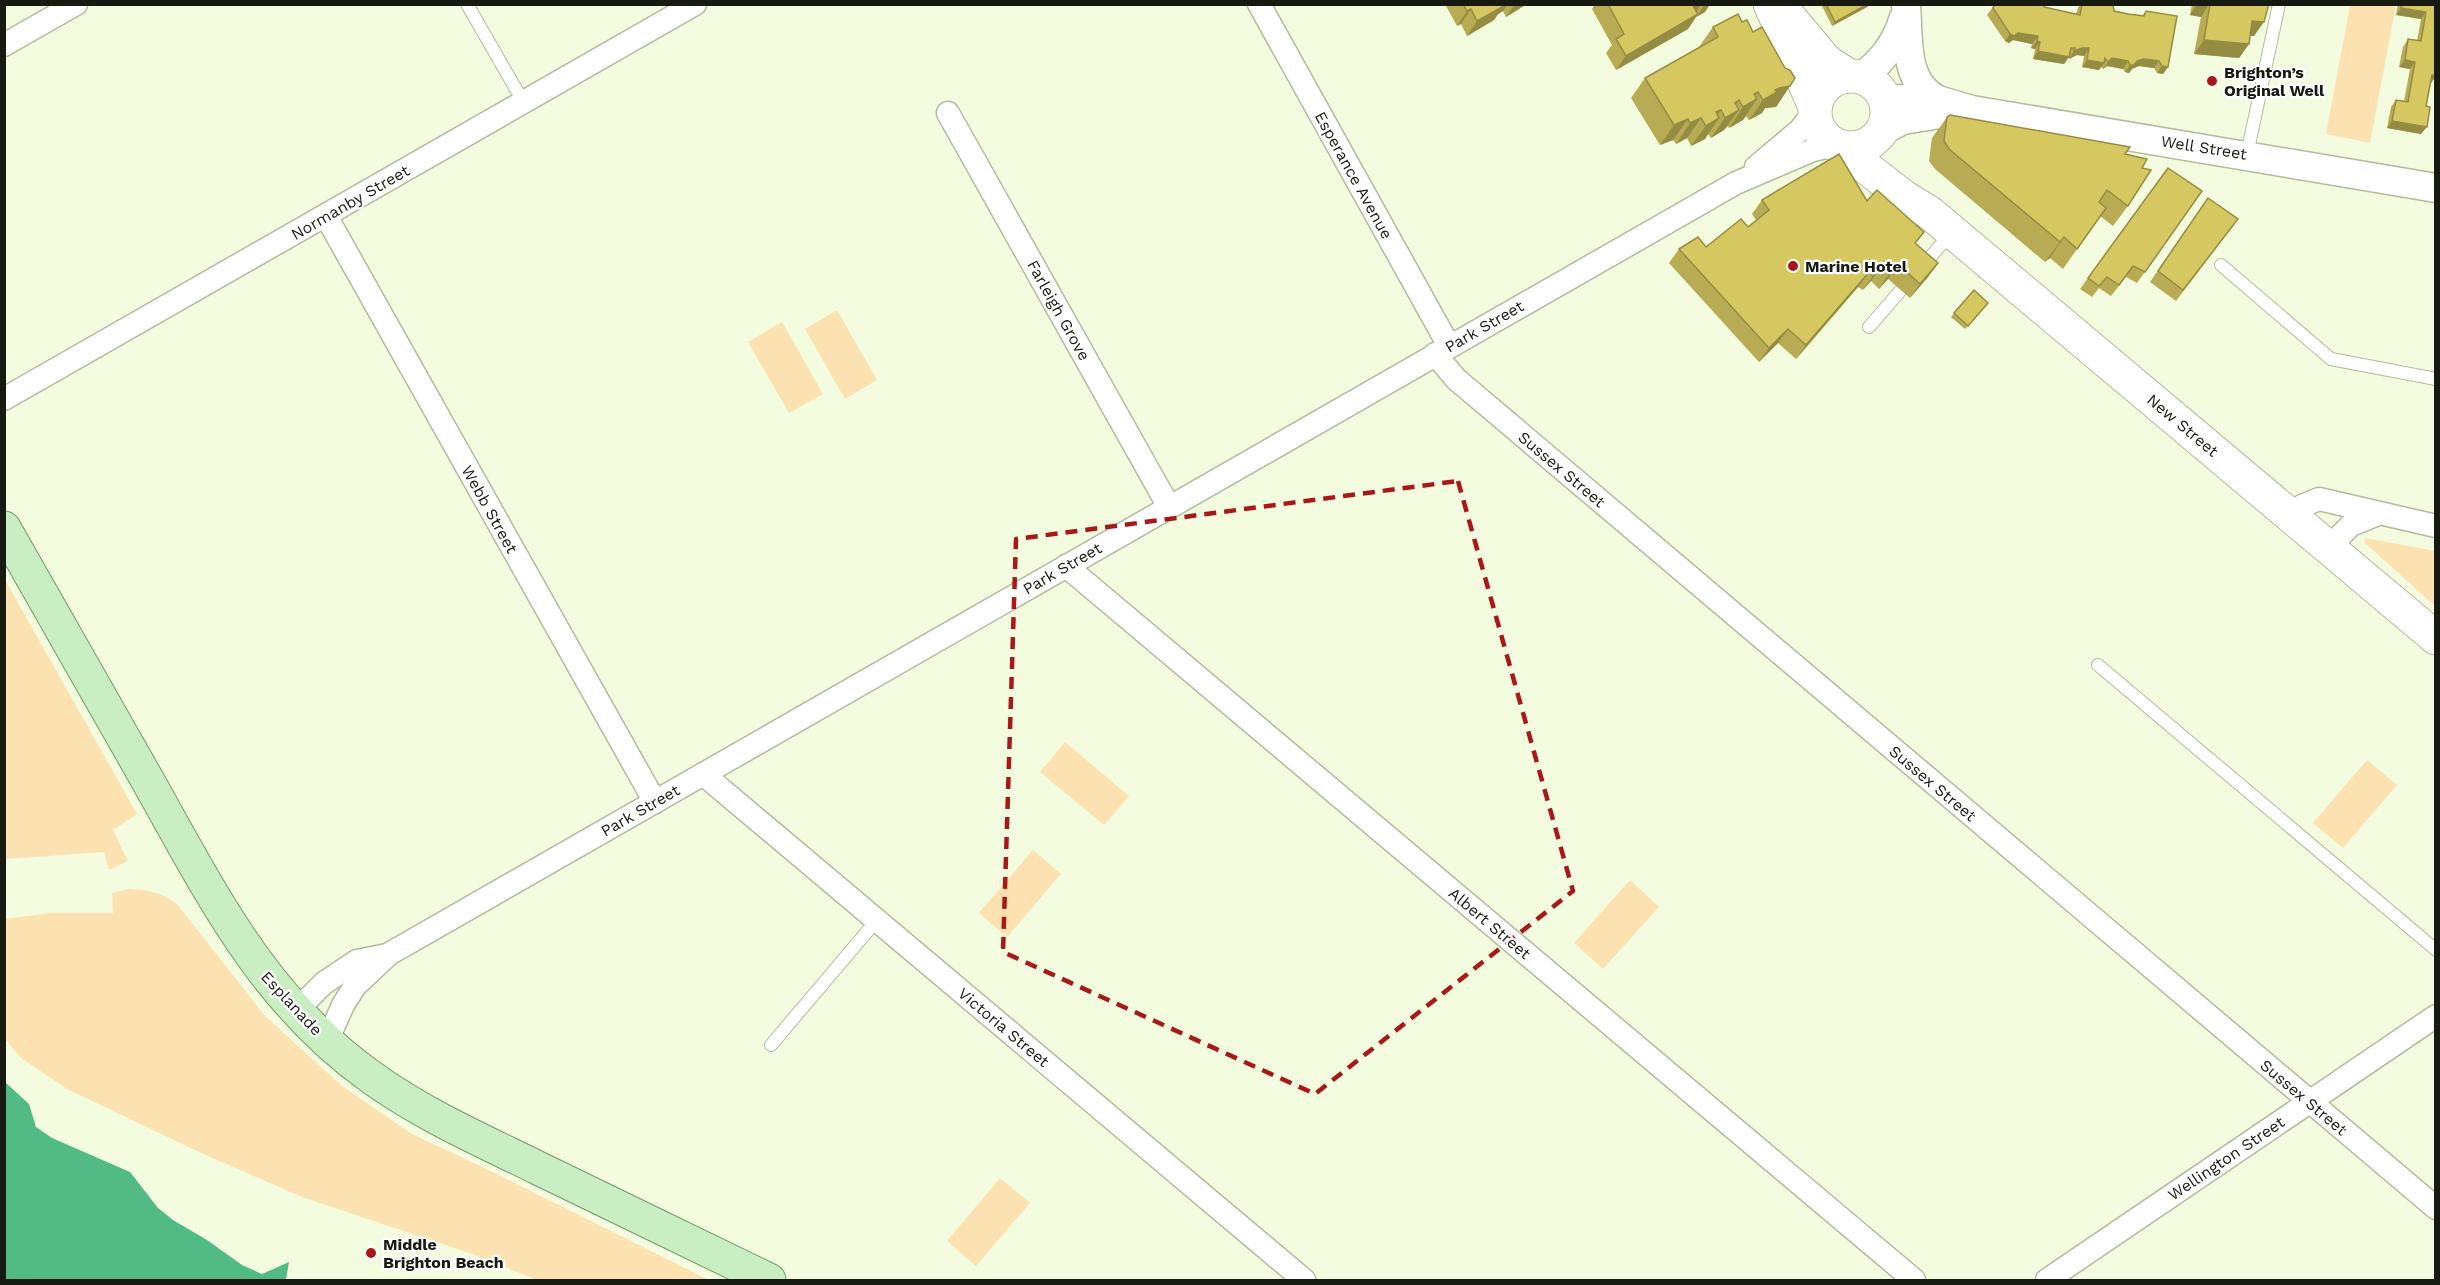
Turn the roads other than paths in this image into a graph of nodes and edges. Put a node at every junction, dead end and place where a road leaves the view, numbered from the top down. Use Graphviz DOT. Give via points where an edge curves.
graph roads {
  1 [pos="76,4"];
  2 [pos="467,4"];
  3 [pos="695,4"];
  4 [pos="1259,4"];
  5 [pos="1770,4"];
  6 [pos="1779,4"];
  7 [pos="2279,4"];
  8 [pos="1905,10"];
  9 [pos="4,45"];
  10 [pos="1853,76"];
  11 [pos="1938,100"];
  12 [pos="524,103"];
  13 [pos="1815,109"];
  14 [pos="1972,110"];
  15 [pos="948,113"];
  16 [pos="1883,115"];
  17 [pos="1837,146"];
  18 [pos="2247,154"];
  19 [pos="1736,183"];
  20 [pos="2436,188"];
  21 [pos="326,216"];
  22 [pos="1941,222"];
  23 [pos="2221,265"];
  24 [pos="1919,269"];
  25 [pos="1901,290"];
  26 [pos="1869,327"];
  27 [pos="1442,350"];
  28 [pos="2436,379"];
  29 [pos="4,399"];
  30 [pos="1169,507"];
  31 [pos="2378,514"];
  32 [pos="2290,516"];
  33 [pos="2436,526"];
  34 [pos="4,528"];
  35 [pos="2328,548"];
  36 [pos="1066,566"];
  37 [pos="2436,638"];
  38 [pos="2098,665"];
  39 [pos="703,774"];
  40 [pos="655,802"];
  41 [pos="877,920"];
  42 [pos="2436,950"];
  43 [pos="389,954"];
  44 [pos="296,1011"];
  45 [pos="2436,1016"];
  46 [pos="327,1041"];
  47 [pos="771,1045"];
  48 [pos="2310,1101"];
  49 [pos="2436,1208"];
  50 [pos="769,1281"];
  51 [pos="1304,1281"];
  52 [pos="1914,1281"];
  53 [pos="2047,1281"];
  1 -- 9 [label="street"];
  2 -- 12 [label="lane"];
  3 -- 12 [label="street, Normanby Street"];
  4 -- 27 [label="street, Esperance Avenue"];
  5 -- 13 [label="main road"];
  6 -- 10 [label="main road" via="1826,61"];
  7 -- 18 [label="lane"];
  8 -- 10 [label="street" via="1897,35 1879,61 1871,70"];
  8 -- 11 [label="street" via="1914,76 1925,92"];
  8 -- 16 [label="street" via="1898,68"];
  10 -- 13 [label="main road" via="1835,80 1824,88"];
  10 -- 16 [label="main road" via="1876,86"];
  11 -- 14 [label="street, Well Street"];
  11 -- 16 [label="street, Well Street"];
  12 -- 21 [label="street, Normanby Street"];
  13 -- 17 [label="main road" via="1820,131"];
  13 -- 19 [label="street, Park Street" via="1800,130"];
  14 -- 16 [label="street, Well Street" via="1903,120"];
  14 -- 18 [label="street, Well Street"];
  15 -- 30 [label="street, Farleigh Grove"];
  16 -- 17 [label="main road" via="1861,147"];
  16 -- 22 [label="main road, New Street" via="1888,154"];
  17 -- 19 [label="street, Park Street" via="1813,150"];
  17 -- 22 [label="main road, New Street"];
  18 -- 20 [label="street, Well Street"];
  19 -- 27 [label="street, Park Street"];
  21 -- 29 [label="street, Normanby Street"];
  21 -- 40 [label="street, Webb Street"];
  22 -- 24 [label="lane"];
  22 -- 32 [label="main road, New Street"];
  23 -- 28 [label="lane" via="2331,359"];
  25 -- 26 [label="lane"];
  27 -- 30 [label="street, Park Street"];
  27 -- 48 [label="street, Sussex Street" via="1446,370 1465,387"];
  30 -- 36 [label="street, Park Street"];
  31 -- 32 [label="street" via="2319,499"];
  31 -- 33 [label="street"];
  31 -- 35 [label="street" via="2351,525"];
  32 -- 35 [label="main road, New Street"];
  34 -- 44 [label="main road, Esplanade" via="208,892 259,968"];
  35 -- 37 [label="main road, New Street"];
  36 -- 39 [label="street, Park Street"];
  36 -- 52 [label="street, Albert Street"];
  38 -- 42 [label="lane"];
  39 -- 40 [label="street, Park Street"];
  39 -- 41 [label="street, Victoria Street"];
  40 -- 43 [label="street, Park Street"];
  41 -- 47 [label="lane"];
  41 -- 51 [label="street, Victoria Street"];
  43 -- 44 [label="street, Park Street" via="357,962 324,983"];
  43 -- 46 [label="street, Park Street" via="355,986"];
  44 -- 46 [label="main road, Esplanade"];
  45 -- 48 [label="street, Wellington Street"];
  46 -- 50 [label="main road, Esplanade" via="370,1077 409,1102"];
  48 -- 49 [label="street, Sussex Street"];
  48 -- 53 [label="street, Wellington Street"];
}
